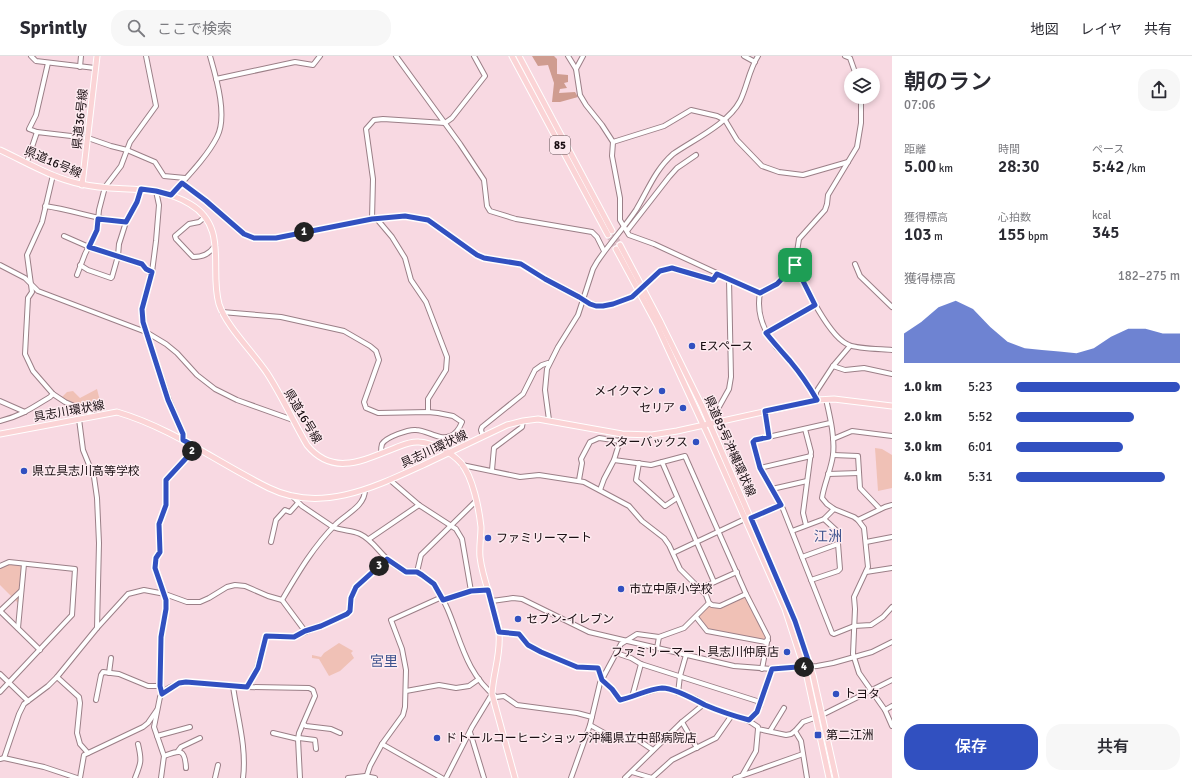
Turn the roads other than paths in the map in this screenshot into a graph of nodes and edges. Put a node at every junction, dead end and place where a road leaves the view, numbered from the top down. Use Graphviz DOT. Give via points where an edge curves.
graph roads {
  1 [pos="31,56"];
  2 [pos="81,56"];
  3 [pos="97,56"];
  4 [pos="146,56"];
  5 [pos="210,56"];
  6 [pos="320,56"];
  7 [pos="396,56"];
  8 [pos="474,56"];
  9 [pos="512,56"];
  10 [pos="519,56"];
  11 [pos="568,56"];
  12 [pos="583,56"];
  13 [pos="744,56"];
  14 [pos="758,56"];
  15 [pos="845,56"];
  16 [pos="851,57"];
  17 [pos="755,62"];
  18 [pos="48,63"];
  19 [pos="80,67"];
  20 [pos="95,68"];
  21 [pos="854,68"];
  22 [pos="576,69"];
  23 [pos="216,79"];
  24 [pos="861,104"];
  25 [pos="725,120"];
  26 [pos="445,123"];
  27 [pos="37,132"];
  28 [pos="88,138"];
  29 [pos="613,142"];
  30 [pos="0,150"];
  31 [pos="127,150"];
  32 [pos="696,155"];
  33 [pos="27,162"];
  34 [pos="848,162"];
  35 [pos="53,175"];
  36 [pos="185,178"];
  37 [pos="182,183"];
  38 [pos="82,185"];
  39 [pos="105,187"];
  40 [pos="141,189"];
  41 [pos="156,191"];
  42 [pos="171,195"];
  43 [pos="45,206"];
  44 [pos="205,217"];
  45 [pos="98,219"];
  46 [pos="374,219"];
  47 [pos="126,222"];
  48 [pos="624,227"];
  49 [pos="612,231"];
  50 [pos="627,231"];
  51 [pos="608,235"];
  52 [pos="64,236"];
  53 [pos="215,246"];
  54 [pos="89,247"];
  55 [pos="604,251"];
  56 [pos="118,256"];
  57 [pos="855,264"];
  58 [pos="0,265"];
  59 [pos="80,265"];
  60 [pos="795,265"];
  61 [pos="152,272"];
  62 [pos="717,274"];
  63 [pos="77,275"];
  64 [pos="729,279"];
  65 [pos="30,284"];
  66 [pos="760,293"];
  67 [pos="584,300"];
  68 [pos="815,305"];
  69 [pos="892,307"];
  70 [pos="222,312"];
  71 [pos="146,332"];
  72 [pos="766,333"];
  73 [pos="850,346"];
  74 [pos="892,350"];
  75 [pos="548,363"];
  76 [pos="833,366"];
  77 [pos="892,374"];
  78 [pos="53,394"];
  79 [pos="826,399"];
  80 [pos="817,400"];
  81 [pos="0,401"];
  82 [pos="892,406"];
  83 [pos="765,411"];
  84 [pos="25,412"];
  85 [pos="428,412"];
  86 [pos="98,416"];
  87 [pos="79,419"];
  88 [pos="293,420"];
  89 [pos="548,420"];
  90 [pos="0,421"];
  91 [pos="523,421"];
  92 [pos="710,423"];
  93 [pos="830,423"];
  94 [pos="703,425"];
  95 [pos="805,429"];
  96 [pos="0,434"];
  97 [pos="622,434"];
  98 [pos="483,436"];
  99 [pos="892,436"];
  100 [pos="769,437"];
  101 [pos="833,439"];
  102 [pos="183,440"];
  103 [pos="620,440"];
  104 [pos="194,446"];
  105 [pos="381,453"];
  106 [pos="448,453"];
  107 [pos="833,455"];
  108 [pos="811,456"];
  109 [pos="614,460"];
  110 [pos="662,462"];
  111 [pos="639,463"];
  112 [pos="462,465"];
  113 [pos="760,468"];
  114 [pos="492,470"];
  115 [pos="828,474"];
  116 [pos="859,474"];
  117 [pos="390,480"];
  118 [pos="579,480"];
  119 [pos="808,481"];
  120 [pos="772,489"];
  121 [pos="365,490"];
  122 [pos="600,490"];
  123 [pos="292,496"];
  124 [pos="677,498"];
  125 [pos="476,501"];
  126 [pos="298,503"];
  127 [pos="419,505"];
  128 [pos="781,505"];
  129 [pos="892,505"];
  130 [pos="834,509"];
  131 [pos="880,509"];
  132 [pos="748,519"];
  133 [pos="824,519"];
  134 [pos="858,520"];
  135 [pos="806,525"];
  136 [pos="450,526"];
  137 [pos="333,527"];
  138 [pos="792,531"];
  139 [pos="719,532"];
  140 [pos="892,536"];
  141 [pos="369,539"];
  142 [pos="272,542"];
  143 [pos="697,542"];
  144 [pos="866,542"];
  145 [pos="838,544"];
  146 [pos="673,553"];
  147 [pos="802,557"];
  148 [pos="387,559"];
  149 [pos="24,564"];
  150 [pos="0,566"];
  151 [pos="892,568"];
  152 [pos="417,572"];
  153 [pos="737,572"];
  154 [pos="866,572"];
  155 [pos="811,580"];
  156 [pos="714,582"];
  157 [pos="699,589"];
  158 [pos="488,590"];
  159 [pos="21,591"];
  160 [pos="471,591"];
  161 [pos="165,594"];
  162 [pos="746,594"];
  163 [pos="442,598"];
  164 [pos="282,600"];
  165 [pos="492,601"];
  166 [pos="709,603"];
  167 [pos="892,607"];
  168 [pos="0,611"];
  169 [pos="696,617"];
  170 [pos="854,626"];
  171 [pos="18,628"];
  172 [pos="97,628"];
  173 [pos="305,631"];
  174 [pos="499,632"];
  175 [pos="659,637"];
  176 [pos="768,639"];
  177 [pos="626,641"];
  178 [pos="892,642"];
  179 [pos="657,648"];
  180 [pos="40,650"];
  181 [pos="616,653"];
  182 [pos="686,655"];
  183 [pos="854,657"];
  184 [pos="111,658"];
  185 [pos="640,664"];
  186 [pos="810,666"];
  187 [pos="804,667"];
  188 [pos="762,669"];
  189 [pos="772,669"];
  190 [pos="109,673"];
  191 [pos="0,674"];
  192 [pos="680,676"];
  193 [pos="57,677"];
  194 [pos="479,679"];
  195 [pos="602,680"];
  196 [pos="892,680"];
  197 [pos="8,683"];
  198 [pos="160,686"];
  199 [pos="233,686"];
  200 [pos="247,687"];
  201 [pos="406,690"];
  202 [pos="872,690"];
  203 [pos="0,692"];
  204 [pos="678,693"];
  205 [pos="162,694"];
  206 [pos="492,694"];
  207 [pos="632,697"];
  208 [pos="96,700"];
  209 [pos="28,701"];
  210 [pos="704,704"];
  211 [pos="760,706"];
  212 [pos="892,706"];
  213 [pos="159,708"];
  214 [pos="784,708"];
  215 [pos="885,710"];
  216 [pos="732,715"];
  217 [pos="819,716"];
  218 [pos="592,717"];
  219 [pos="749,720"];
  220 [pos="682,722"];
  221 [pos="303,724"];
  222 [pos="590,725"];
  223 [pos="892,726"];
  224 [pos="190,727"];
  225 [pos="758,729"];
  226 [pos="770,731"];
  227 [pos="795,731"];
  228 [pos="469,732"];
  229 [pos="273,733"];
  230 [pos="340,733"];
  231 [pos="158,736"];
  232 [pos="200,738"];
  233 [pos="299,738"];
  234 [pos="138,744"];
  235 [pos="382,744"];
  236 [pos="697,748"];
  237 [pos="316,749"];
  238 [pos="653,750"];
  239 [pos="178,751"];
  240 [pos="88,753"];
  241 [pos="803,754"];
  242 [pos="164,756"];
  243 [pos="2,759"];
  244 [pos="218,765"];
  245 [pos="186,768"];
  246 [pos="632,772"];
  247 [pos="743,774"];
  248 [pos="366,777"];
  249 [pos="79,778"];
  250 [pos="135,778"];
  251 [pos="161,778"];
  252 [pos="215,778"];
  253 [pos="243,778"];
  254 [pos="300,778"];
  255 [pos="348,778"];
  256 [pos="375,778"];
  257 [pos="442,778"];
  258 [pos="446,778"];
  259 [pos="484,778"];
  260 [pos="515,778"];
  261 [pos="571,778"];
  262 [pos="625,778"];
  263 [pos="652,778"];
  264 [pos="735,778"];
  265 [pos="807,778"];
  266 [pos="829,778"];
  267 [pos="836,778"];
  1 -- 18 [label="street" via="36,61"];
  2 -- 19 [label="street"];
  3 -- 20 [label="main road, 県道36号線"];
  4 -- 31 [label="street" via="156,106"];
  5 -- 23 [label="street"];
  6 -- 23 [label="street" via="313,65 295,62"];
  7 -- 26 [label="street"];
  8 -- 26 [label="street" via="485,76 452,118"];
  9 -- 51 [label="main road, 85"];
  10 -- 49 [label="main road, 85"];
  11 -- 22 [label="street"];
  12 -- 22 [label="street"];
  13 -- 17 [label="street"];
  14 -- 17 [label="street"];
  15 -- 16 [label="street"];
  16 -- 21 [label="street"];
  17 -- 25 [label="street" via="740,101"];
  18 -- 19 [label="street"];
  18 -- 27 [label="street" via="36,115 29,129"];
  19 -- 20 [label="street"];
  20 -- 28 [label="main road, 県道36号線"];
  22 -- 29 [label="street" via="580,95"];
  23 -- 36 [label="street" via="221,105 218,137"];
  24 -- 34 [label="street" via="862,123 858,142"];
  25 -- 29 [label="street" via="691,110 664,126"];
  25 -- 34 [label="street" via="737,140 762,166 779,172 803,175"];
  25 -- 48 [label="street" via="666,160 652,178"];
  26 -- 46 [label="street" via="383,119 374,120 366,129 373,179"];
  26 -- 55 [label="street" via="484,180 490,211 516,219 592,232"];
  27 -- 28 [label="street"];
  27 -- 33 [label="street"];
  28 -- 31 [label="street"];
  28 -- 38 [label="main road, 県道36号線"];
  29 -- 48 [label="street" via="612,156 620,198 620,220"];
  30 -- 33 [label="main road, 県道16号線"];
  31 -- 36 [label="street" via="155,162 164,176"];
  31 -- 39 [label="street" via="121,166"];
  32 -- 50 [label="street" via="668,177"];
  33 -- 35 [label="main road, 県道16号線"];
  34 -- 60 [label="street" via="828,195 826,210 799,239"];
  35 -- 38 [label="main road, 県道16号線"];
  35 -- 43 [label="street"];
  36 -- 37 [label="street"];
  37 -- 42 [label="street"];
  37 -- 46 [label="street" via="244,234 254,238 276,238"];
  38 -- 39 [label="main road, 県道16号線"];
  39 -- 40 [label="main road, 県道16号線"];
  39 -- 45 [label="street"];
  40 -- 41 [label="main road, 県道16号線"];
  40 -- 47 [label="street"];
  41 -- 42 [label="main road, 県道16号線"];
  41 -- 61 [label="street" via="159,205"];
  42 -- 44 [label="main road, 県道16号線" via="190,204"];
  43 -- 45 [label="street"];
  43 -- 65 [label="street" via="38,231 27,255"];
  44 -- 53 [label="main road, 県道16号線" via="214,233"];
  44 -- 53 [label="street" via="199,222 189,224 175,236 176,239 193,257 211,252"];
  45 -- 47 [label="street"];
  45 -- 54 [label="street" via="97,230"];
  46 -- 67 [label="street" via="405,216 428,220 477,255 521,264"];
  46 -- 85 [label="street" via="392,238 405,258 411,280 426,302 448,358 446,370 428,398"];
  47 -- 56 [label="street"];
  48 -- 50 [label="street"];
  48 -- 55 [label="street"];
  50 -- 62 [label="street" via="629,235"];
  52 -- 54 [label="street"];
  53 -- 70 [label="main road, 県道16号線" via="217,294"];
  54 -- 56 [label="street"];
  54 -- 59 [label="street"];
  55 -- 67 [label="street" via="593,269"];
  56 -- 59 [label="street" via="111,278"];
  56 -- 61 [label="street" via="142,264"];
  57 -- 69 [label="street" via="860,276"];
  58 -- 65 [label="street" via="25,278"];
  59 -- 63 [label="street"];
  60 -- 66 [label="street" via="777,284"];
  60 -- 68 [label="street"];
  61 -- 71 [label="street" via="142,309"];
  62 -- 64 [label="street"];
  62 -- 67 [label="street, bridge" via="713,280 672,268 660,271 632,297 613,304 603,306 590,304"];
  64 -- 66 [label="street"];
  64 -- 92 [label="street" via="731,377 729,389"];
  65 -- 71 [label="street" via="38,292"];
  65 -- 78 [label="street" via="32,292 28,298 25,354 33,371"];
  66 -- 72 [label="street" via="761,320"];
  67 -- 75 [label="street" via="578,315"];
  68 -- 72 [label="street"];
  68 -- 73 [label="street" via="836,335"];
  70 -- 85 [label="street" via="281,317 344,332 376,352 378,360 364,402 366,408 378,413"];
  70 -- 88 [label="main road, 県道16号線" via="268,375"];
  71 -- 88 [label="street" via="177,353 197,376 215,389 237,400"];
  71 -- 102 [label="street"];
  72 -- 80 [label="street" via="791,362"];
  73 -- 74 [label="street"];
  73 -- 76 [label="street"];
  75 -- 89 [label="street" via="545,390"];
  75 -- 98 [label="street" via="535,370 523,394 482,427"];
  76 -- 77 [label="street" via="845,370 864,368"];
  76 -- 80 [label="street" via="816,392"];
  78 -- 84 [label="street"];
  78 -- 86 [label="street"];
  79 -- 80 [label="main road, 具志川環状線"];
  79 -- 82 [label="main road, 具志川環状線"];
  79 -- 93 [label="street"];
  80 -- 83 [label="main road, 具志川環状線"];
  81 -- 84 [label="street"];
  83 -- 92 [label="main road, 具志川環状線"];
  83 -- 100 [label="street"];
  84 -- 90 [label="street"];
  85 -- 105 [label="street" via="453,416 462,422 459,429 450,436 443,437 416,430 401,433 385,440 381,445"];
  86 -- 87 [label="main road, 具志川環状線"];
  86 -- 102 [label="main road, 具志川環状線" via="117,412"];
  87 -- 96 [label="main road, 具志川環状線"];
  87 -- 172 [label="street" via="83,450 94,477 97,498"];
  88 -- 105 [label="main road, 県道16号線" via="307,445 327,461 346,464"];
  89 -- 91 [label="main road, 具志川環状線"];
  89 -- 97 [label="main road, 具志川環状線"];
  91 -- 98 [label="main road, 具志川環状線"];
  91 -- 114 [label="street" via="522,427 494,448"];
  92 -- 94 [label="main road, 具志川環状線"];
  92 -- 94 [label="main road, 県道85号沖縄環状線" via="661,323 618,248"];
  92 -- 132 [label="main road, 県道85号沖縄環状線"];
  93 -- 95 [label="street"];
  93 -- 101 [label="street"];
  94 -- 97 [label="main road, 具志川環状線" via="652,435"];
  94 -- 132 [label="main road, 県道85号沖縄環状線"];
  95 -- 100 [label="street"];
  95 -- 108 [label="street"];
  97 -- 103 [label="street"];
  98 -- 106 [label="main road, 具志川環状線"];
  99 -- 101 [label="street" via="852,431"];
  100 -- 113 [label="street" via="753,442"];
  101 -- 107 [label="street"];
  102 -- 104 [label="main road, 具志川環状線"];
  103 -- 109 [label="street"];
  103 -- 118 [label="street" via="599,438 590,442 581,459"];
  104 -- 123 [label="main road, 具志川環状線" via="270,489"];
  104 -- 161 [label="street" via="166,480 166,505 159,524 160,552 156,558 155,568"];
  105 -- 106 [label="main road, 県道16号線" via="413,442 430,444"];
  106 -- 112 [label="main road, 県道16号線"];
  106 -- 117 [label="main road, 具志川環状線"];
  107 -- 115 [label="street"];
  107 -- 116 [label="street" via="858,456"];
  108 -- 113 [label="street"];
  108 -- 119 [label="street"];
  109 -- 111 [label="street"];
  109 -- 122 [label="street"];
  110 -- 111 [label="street" via="650,465"];
  110 -- 124 [label="street"];
  110 -- 139 [label="street" via="685,456"];
  111 -- 124 [label="street" via="636,480 665,506"];
  112 -- 114 [label="street"];
  112 -- 125 [label="main road, 県道16号線" via="470,479"];
  113 -- 120 [label="street"];
  114 -- 118 [label="street" via="520,476 540,475"];
  115 -- 116 [label="street"];
  115 -- 130 [label="street" via="822,498"];
  116 -- 131 [label="street" via="860,488"];
  117 -- 121 [label="main road, 具志川環状線"];
  117 -- 127 [label="street"];
  118 -- 122 [label="street"];
  119 -- 120 [label="street"];
  119 -- 135 [label="street" via="802,513"];
  120 -- 128 [label="street"];
  121 -- 123 [label="main road, 具志川環状線" via="329,498"];
  121 -- 137 [label="street" via="364,499 358,506"];
  122 -- 146 [label="street" via="629,506 642,521 664,538"];
  123 -- 126 [label="street"];
  124 -- 143 [label="street"];
  125 -- 136 [label="street"];
  125 -- 158 [label="main road, 県道16号線" via="480,525 480,557"];
  126 -- 137 [label="street"];
  126 -- 142 [label="street" via="290,512 285,510 276,520"];
  127 -- 136 [label="street"];
  127 -- 141 [label="street"];
  128 -- 132 [label="street"];
  128 -- 138 [label="street"];
  129 -- 131 [label="street"];
  130 -- 133 [label="street"];
  130 -- 134 [label="street"];
  131 -- 134 [label="street"];
  132 -- 139 [label="street"];
  132 -- 186 [label="main road, 県道85号沖縄環状線" via="795,621"];
  132 -- 187 [label="main road, 県道85号沖縄環状線"];
  133 -- 135 [label="street"];
  133 -- 145 [label="street" via="837,531"];
  134 -- 144 [label="street" via="864,528"];
  135 -- 138 [label="street"];
  136 -- 152 [label="street" via="421,555"];
  136 -- 160 [label="street" via="456,529 462,539"];
  137 -- 141 [label="street" via="358,533"];
  137 -- 164 [label="street" via="306,559"];
  138 -- 147 [label="street"];
  139 -- 143 [label="street"];
  139 -- 153 [label="street"];
  140 -- 144 [label="street"];
  141 -- 148 [label="street"];
  143 -- 146 [label="street"];
  143 -- 156 [label="street"];
  144 -- 154 [label="street"];
  145 -- 147 [label="street"];
  145 -- 155 [label="street" via="840,569"];
  146 -- 157 [label="street" via="680,569"];
  147 -- 155 [label="street"];
  148 -- 152 [label="street" via="406,572"];
  148 -- 173 [label="street" via="356,587 347,614"];
  149 -- 150 [label="street" via="9,562"];
  149 -- 159 [label="street"];
  149 -- 180 [label="street" via="75,569 72,616"];
  151 -- 154 [label="street"];
  152 -- 163 [label="street" via="434,584"];
  153 -- 156 [label="street"];
  153 -- 162 [label="street"];
  154 -- 170 [label="street" via="854,597"];
  155 -- 170 [label="street" via="832,633"];
  156 -- 157 [label="street"];
  157 -- 166 [label="street" via="706,595"];
  158 -- 160 [label="street"];
  158 -- 165 [label="main road, 県道16号線"];
  159 -- 168 [label="street"];
  159 -- 171 [label="street"];
  160 -- 163 [label="street"];
  161 -- 164 [label="street" via="187,602 200,602 235,585 245,586"];
  161 -- 172 [label="street" via="144,590 128,594"];
  161 -- 198 [label="street"];
  162 -- 166 [label="street" via="720,606"];
  162 -- 176 [label="street"];
  163 -- 194 [label="street" via="468,664"];
  163 -- 201 [label="street" via="391,620 402,648"];
  164 -- 173 [label="street"];
  165 -- 174 [label="main road, 県道16号線"];
  165 -- 177 [label="street" via="522,598 582,630"];
  166 -- 169 [label="street"];
  167 -- 170 [label="street" via="871,625"];
  168 -- 171 [label="street"];
  169 -- 175 [label="street" via="684,628"];
  169 -- 176 [label="street" via="707,631 765,642"];
  170 -- 183 [label="street"];
  171 -- 180 [label="street"];
  172 -- 193 [label="street"];
  173 -- 200 [label="street" via="294,637 266,636 258,668"];
  174 -- 195 [label="street" via="519,634 528,645 577,667 598,668"];
  174 -- 206 [label="main road, 県道16号線" via="499,650"];
  175 -- 177 [label="street" via="637,634"];
  175 -- 179 [label="street"];
  176 -- 188 [label="street"];
  177 -- 179 [label="street"];
  177 -- 181 [label="street"];
  178 -- 183 [label="street"];
  179 -- 182 [label="street"];
  180 -- 197 [label="street"];
  181 -- 185 [label="street"];
  181 -- 195 [label="street"];
  182 -- 188 [label="street" via="734,666"];
  182 -- 192 [label="street"];
  183 -- 186 [label="street"];
  183 -- 202 [label="street" via="859,673"];
  184 -- 190 [label="street"];
  185 -- 192 [label="street"];
  185 -- 207 [label="street"];
  186 -- 187 [label="street"];
  186 -- 217 [label="main road, 県道85号沖縄環状線"];
  187 -- 189 [label="street"];
  187 -- 217 [label="main road, 県道85号沖縄環状線"];
  188 -- 189 [label="street"];
  189 -- 211 [label="street"];
  190 -- 198 [label="street" via="119,674 148,686"];
  190 -- 208 [label="street" via="103,672 101,675"];
  191 -- 197 [label="street"];
  192 -- 204 [label="street"];
  192 -- 211 [label="street" via="757,701"];
  193 -- 209 [label="street"];
  193 -- 240 [label="street" via="79,696 77,733 80,744"];
  194 -- 201 [label="street" via="469,686 456,688 439,685"];
  194 -- 206 [label="street"];
  195 -- 207 [label="street" via="620,700"];
  195 -- 218 [label="street"];
  196 -- 202 [label="street"];
  197 -- 203 [label="street"];
  197 -- 209 [label="street"];
  198 -- 205 [label="street"];
  199 -- 200 [label="street"];
  199 -- 205 [label="street" via="186,682 179,683"];
  199 -- 253 [label="street" via="243,743"];
  200 -- 221 [label="street" via="313,690 315,696"];
  201 -- 235 [label="street" via="403,715"];
  202 -- 215 [label="street"];
  202 -- 217 [label="street"];
  204 -- 207 [label="street" via="661,688"];
  204 -- 210 [label="street"];
  205 -- 213 [label="street"];
  206 -- 218 [label="street" via="496,697 504,696 517,705"];
  206 -- 228 [label="street"];
  206 -- 260 [label="main road, 県道16号線"];
  209 -- 243 [label="street" via="19,714"];
  210 -- 216 [label="street"];
  210 -- 220 [label="street"];
  211 -- 219 [label="street"];
  212 -- 215 [label="street"];
  213 -- 231 [label="street" via="154,727"];
  213 -- 240 [label="street" via="143,727"];
  214 -- 226 [label="street"];
  215 -- 223 [label="street"];
  216 -- 219 [label="street"];
  216 -- 236 [label="street" via="716,738"];
  217 -- 227 [label="street" via="803,722"];
  217 -- 266 [label="main road, 県道85号沖縄環状線"];
  217 -- 267 [label="main road, 県道85号沖縄環状線"];
  218 -- 222 [label="street"];
  219 -- 225 [label="street"];
  220 -- 236 [label="street"];
  220 -- 238 [label="street"];
  221 -- 230 [label="street"];
  221 -- 233 [label="street"];
  222 -- 238 [label="street" via="608,735 638,740"];
  222 -- 261 [label="street"];
  224 -- 231 [label="street"];
  225 -- 226 [label="street"];
  225 -- 247 [label="street" via="756,751"];
  226 -- 227 [label="street" via="786,735"];
  227 -- 241 [label="street" via="801,741"];
  228 -- 258 [label="street"];
  228 -- 259 [label="street"];
  229 -- 233 [label="street"];
  231 -- 242 [label="street"];
  232 -- 239 [label="street"];
  233 -- 237 [label="street" via="316,740"];
  233 -- 254 [label="street"];
  234 -- 250 [label="street" via="141,758"];
  235 -- 248 [label="street"];
  235 -- 257 [label="street"];
  236 -- 263 [label="street" via="672,760"];
  238 -- 246 [label="street"];
  239 -- 242 [label="street"];
  239 -- 245 [label="street" via="186,758"];
  240 -- 249 [label="street" via="84,755"];
  241 -- 247 [label="street"];
  241 -- 265 [label="street"];
  242 -- 251 [label="street"];
  243 -- 249 [label="street" via="44,767"];
  244 -- 252 [label="street"];
  246 -- 262 [label="street"];
  246 -- 263 [label="street"];
  247 -- 264 [label="street"];
  248 -- 255 [label="street"];
  248 -- 256 [label="street"];
}
